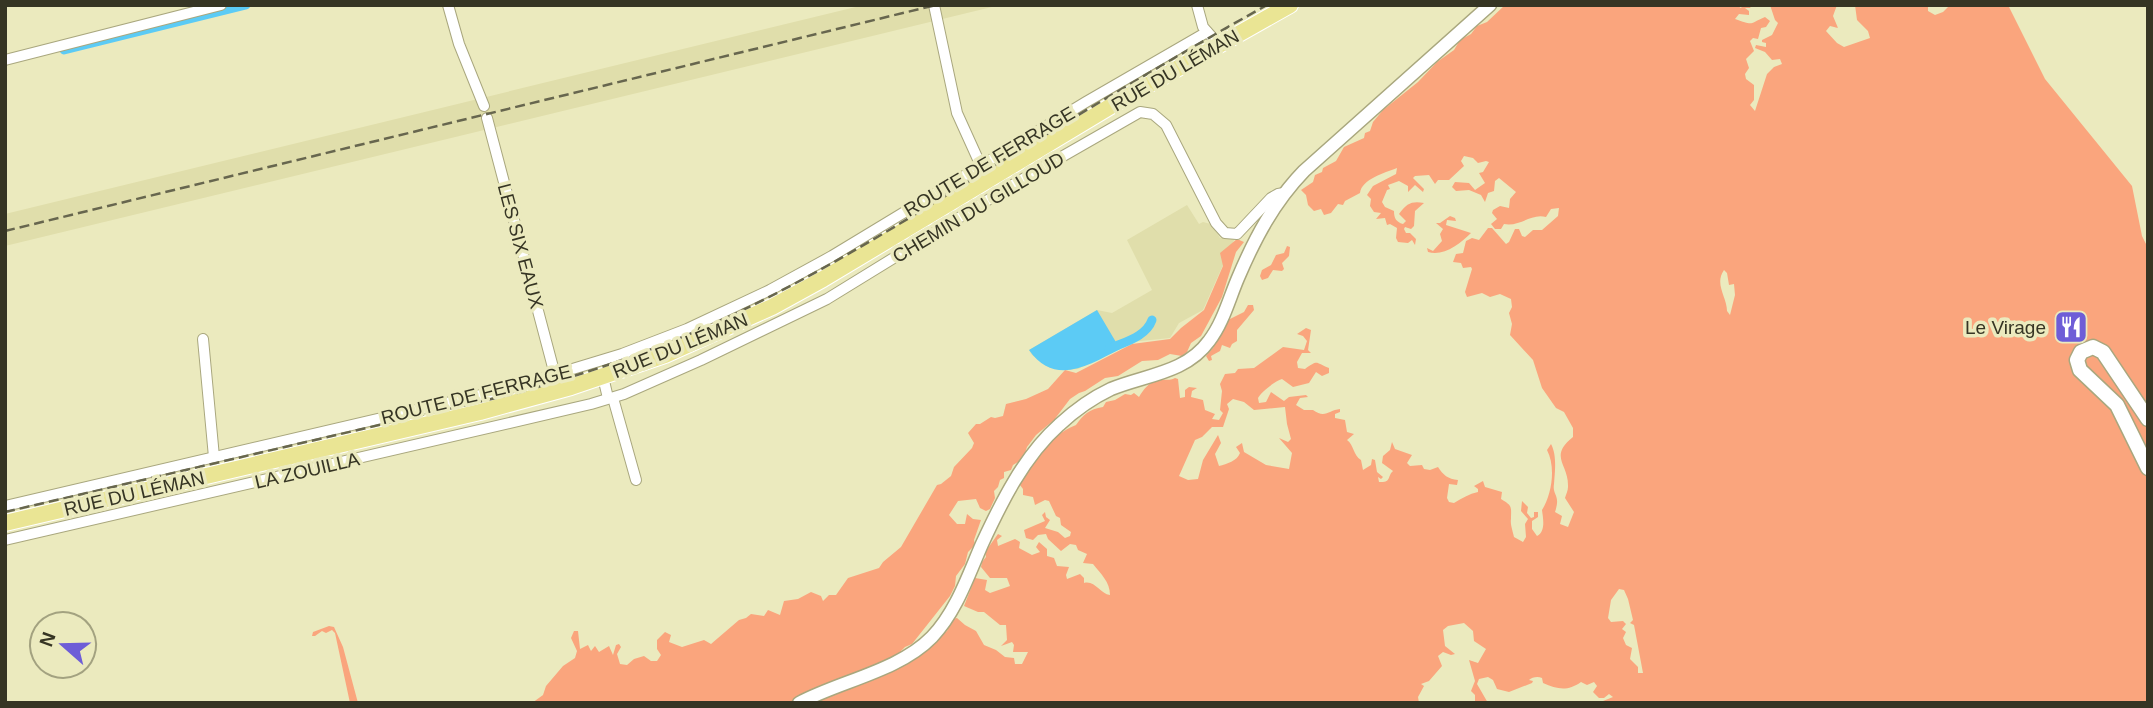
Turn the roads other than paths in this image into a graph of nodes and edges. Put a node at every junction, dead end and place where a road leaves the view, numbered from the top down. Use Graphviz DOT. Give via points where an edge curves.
graph roads {
  1 [pos="220,5"];
  2 [pos="448,5"];
  3 [pos="934,5"];
  4 [pos="1197,5"];
  5 [pos="1290,5"];
  6 [pos="1490,5"];
  7 [pos="1212,39"];
  8 [pos="5,60"];
  9 [pos="484,106"];
  10 [pos="487,117"];
  11 [pos="981,166"];
  12 [pos="1284,193"];
  13 [pos="203,339"];
  14 [pos="555,375"];
  15 [pos="603,377"];
  16 [pos="611,398"];
  17 [pos="2148,419"];
  18 [pos="214,457"];
  19 [pos="2148,468"];
  20 [pos="636,480"];
  21 [pos="5,506"];
  22 [pos="5,523"];
  23 [pos="5,540"];
  24 [pos="799,703"];
  1 -- 8 [label="street"];
  2 -- 9 [label="street"];
  3 -- 11 [label="street" via="957,113"];
  4 -- 7 [label="street"];
  5 -- 7 [label="main road, RUE DU LÉMAN"];
  6 -- 12 [label="street"];
  7 -- 11 [label="street, ROUTE DE FERRAGE" via="1096,96"];
  7 -- 15 [label="main road, RUE DU LÉMAN" via="1111,106 772,307"];
  10 -- 14 [label="street, LES SIX EAUX"];
  11 -- 14 [label="street, ROUTE DE FERRAGE" via="761,294 687,329"];
  12 -- 16 [label="street, CHEMIN DU GILLOUD" via="1274,196 1240,232 1226,233 1216,223 1166,125 1153,114 1134,114 827,299"];
  12 -- 24 [label="street" via="1260,230 1205,346 1173,368 1099,396 1040,444 998,511 960,594 932,637 910,654"];
  13 -- 18 [label="street"];
  14 -- 18 [label="street, ROUTE DE FERRAGE"];
  15 -- 16 [label="street"];
  15 -- 22 [label="main road, RUE DU LÉMAN" via="480,412"];
  16 -- 20 [label="street"];
  16 -- 23 [label="street, LA ZOUILLA"];
  17 -- 19 [label="main road" via="2103,352 2093,347 2081,352 2077,360 2080,370 2117,405"];
  18 -- 21 [label="street, ROUTE DE FERRAGE"];
}
